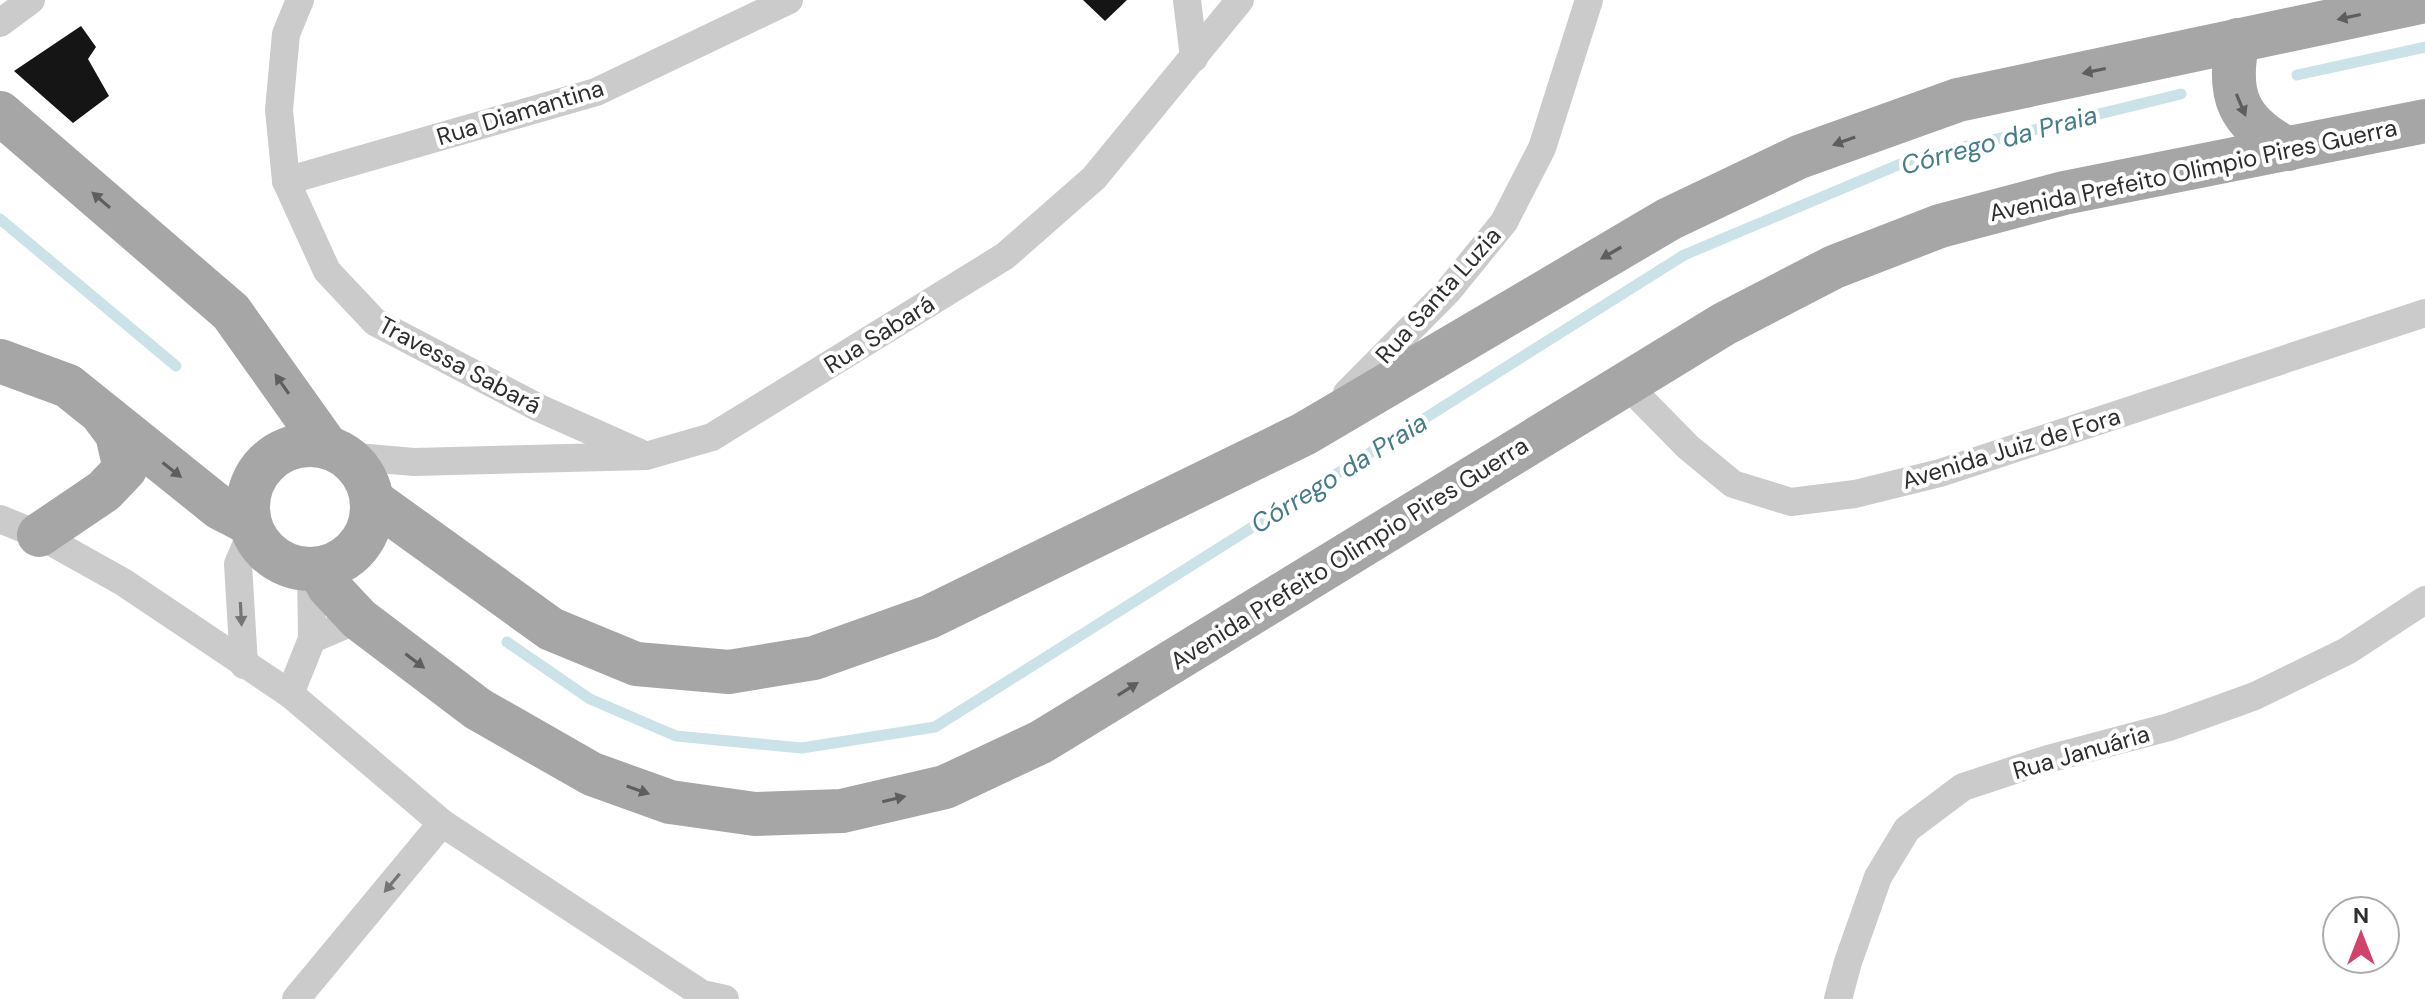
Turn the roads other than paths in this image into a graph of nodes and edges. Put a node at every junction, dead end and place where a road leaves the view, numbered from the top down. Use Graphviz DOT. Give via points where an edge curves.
graph roads {
  1 [pos="31,0"];
  2 [pos="300,0"];
  3 [pos="789,0"];
  4 [pos="1187,0"];
  5 [pos="1240,0"];
  6 [pos="1589,0"];
  7 [pos="2423,3"];
  8 [pos="0,23"];
  9 [pos="2238,40"];
  10 [pos="1194,58"];
  11 [pos="0,113"];
  12 [pos="2425,121"];
  13 [pos="2288,149"];
  14 [pos="286,181"];
  15 [pos="2425,313"];
  16 [pos="0,361"];
  17 [pos="1625,383"];
  18 [pos="101,413"];
  19 [pos="1304,434"];
  20 [pos="646,456"];
  21 [pos="414,462"];
  22 [pos="353,473"];
  23 [pos="0,519"];
  24 [pos="250,527"];
  25 [pos="39,535"];
  26 [pos="315,569"];
  27 [pos="2425,600"];
  28 [pos="359,619"];
  29 [pos="312,639"];
  30 [pos="244,665"];
  31 [pos="290,694"];
  32 [pos="442,823"];
  33 [pos="709,997"];
  34 [pos="296,999"];
  35 [pos="1838,999"];
  1 -- 8 [label="street"];
  2 -- 14 [label="street, Travessa Sabará" via="286,34 279,110"];
  3 -- 14 [label="street, Rua Diamantina" via="596,92"];
  4 -- 10 [label="street"];
  5 -- 10 [label="street, Rua Sabará"];
  6 -- 19 [label="street, Rua Santa Luzia" via="1542,148 1504,222 1448,291"];
  7 -- 9 [label="main road, one-way"];
  9 -- 13 [label="main road, one-way" via="2232,79 2237,101 2247,120"];
  9 -- 19 [label="main road, one-way" via="1958,100 1799,157 1669,219"];
  10 -- 20 [label="street, Rua Sabará" via="1094,178 1005,256 712,437"];
  22 -- 11 [label="main road, one-way" via="231,312"];
  12 -- 13 [label="main road, Avenida Prefeito Olimpio Pires Guerra"];
  13 -- 17 [label="main road, Avenida Prefeito Olimpio Pires Guerra" via="2064,193 1940,226 1834,267"];
  14 -- 20 [label="street, Travessa Sabará" via="327,271 375,322 539,408"];
  15 -- 17 [label="street, Avenida Juiz de Fora" via="1940,473 1855,494 1791,502 1733,484"];
  16 -- 18 [label="main road" via="68,386"];
  28 -- 17 [label="main road, Avenida Prefeito Olimpio Pires Guerra, one-way" via="478,709 592,774 670,802 755,814 842,811 945,787 1041,742"];
  18 -- 24 [label="main road, one-way"];
  18 -- 25 [label="main road" via="117,434 125,469 104,491"];
  19 -- 22 [label="main road" via="929,617 814,658 729,672 636,664 551,629"];
  20 -- 21 [label="street, Rua Sabará"];
  21 -- 22 [label="street, Rua Sabará"];
  21 -- 22 [label="street" via="393,478"];
  22 -- 24 [label="main road" via="299,446 273,456 251,486"];
  22 -- 26 [label="main road" via="371,520 365,537 337,564"];
  23 -- 25 [label="street"];
  24 -- 26 [label="main road" via="262,548 278,561"];
  24 -- 30 [label="street, one-way" via="238,564"];
  25 -- 30 [label="street" via="123,582"];
  26 -- 28 [label="main road, Avenida Prefeito Olimpio Pires Guerra"];
  26 -- 29 [label="street"];
  27 -- 35 [label="street, Rua Januária" via="2347,651 2255,696 2169,727 1963,787 1907,829 1878,877"];
  28 -- 29 [label="street"];
  29 -- 31 [label="street"];
  30 -- 31 [label="street"];
  31 -- 32 [label="street"];
  32 -- 33 [label="street"];
  32 -- 34 [label="street, one-way"];
}
